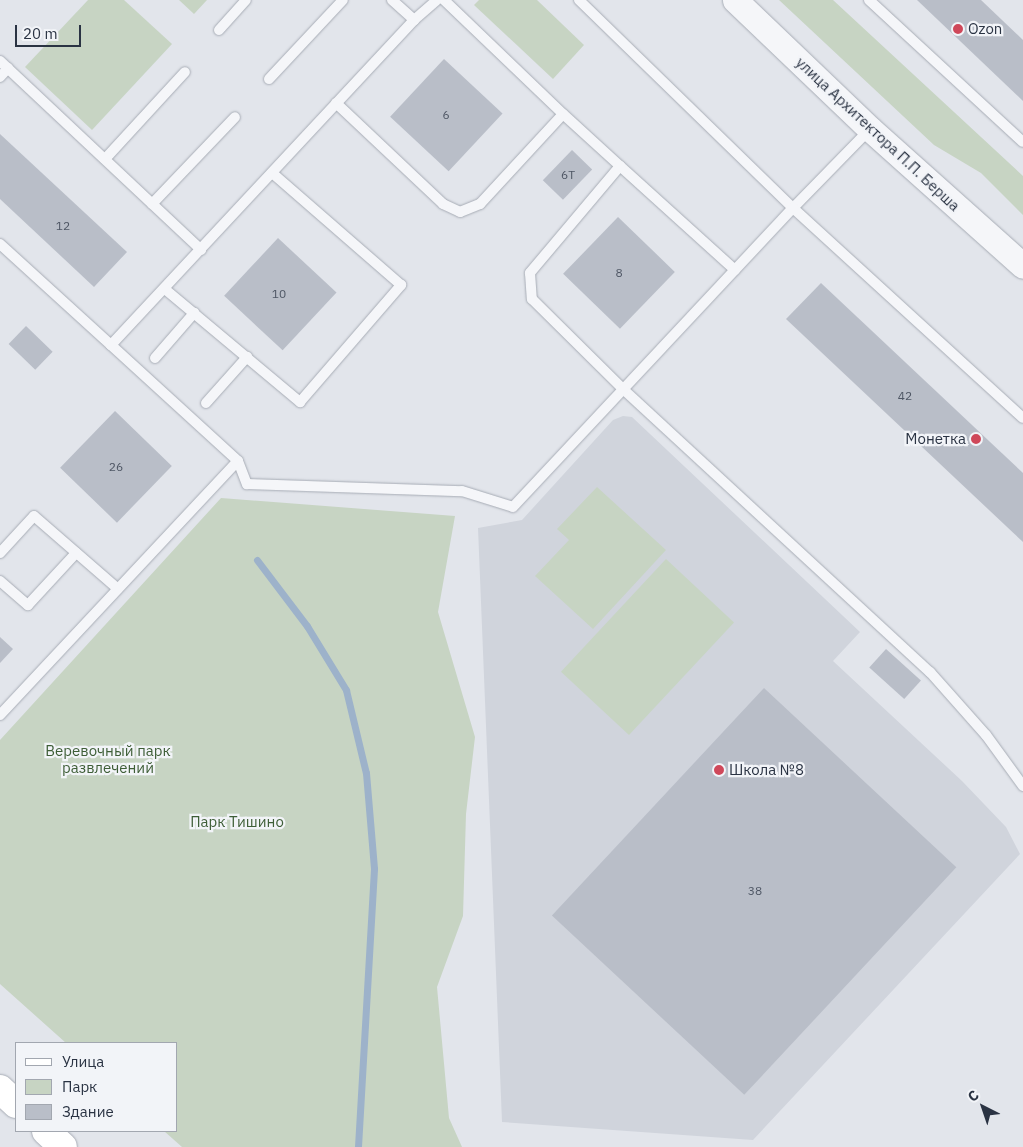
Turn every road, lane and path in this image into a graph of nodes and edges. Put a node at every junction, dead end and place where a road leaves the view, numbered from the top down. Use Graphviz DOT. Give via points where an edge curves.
graph roads {
  1 [pos="246,0"];
  2 [pos="343,0"];
  3 [pos="392,0"];
  4 [pos="437,0"];
  5 [pos="444,0"];
  6 [pos="579,0"];
  7 [pos="735,0"];
  8 [pos="870,0"];
  9 [pos="414,20"];
  10 [pos="219,30"];
  11 [pos="0,60"];
  12 [pos="8,68"];
  13 [pos="185,72"];
  14 [pos="0,77"];
  15 [pos="269,79"];
  16 [pos="336,104"];
  17 [pos="563,114"];
  18 [pos="235,117"];
  19 [pos="870,128"];
  20 [pos="1023,142"];
  21 [pos="105,160"];
  22 [pos="620,166"];
  23 [pos="272,173"];
  24 [pos="152,204"];
  25 [pos="792,208"];
  26 [pos="0,244"];
  27 [pos="201,250"];
  28 [pos="1023,266"];
  29 [pos="735,270"];
  30 [pos="166,290"];
  31 [pos="194,313"];
  32 [pos="111,345"];
  33 [pos="247,357"];
  34 [pos="154,358"];
  35 [pos="623,390"];
  36 [pos="206,403"];
  37 [pos="1023,418"];
  38 [pos="238,461"];
  39 [pos="76,552"];
  40 [pos="0,553"];
  41 [pos="0,582"];
  42 [pos="118,589"];
  43 [pos="0,715"];
  44 [pos="1023,786"];
  45 [pos="0,1088"];
  46 [pos="15,1103"];
  47 [pos="47,1132"];
  48 [pos="63,1147"];
  1 -- 10 [label="lane"];
  2 -- 15 [label="lane"];
  3 -- 9 [label="lane"];
  4 -- 9 [label="lane"];
  5 -- 17 [label="lane"];
  6 -- 25 [label="lane"];
  7 -- 19 [label="street, улица Архитектора П.П. Берша"];
  8 -- 20 [label="lane"];
  9 -- 16 [label="lane"];
  11 -- 12 [label="lane"];
  12 -- 14 [label="lane"];
  12 -- 21 [label="lane"];
  13 -- 21 [label="lane"];
  16 -- 17 [label="lane" via="443,204 460,212 480,204"];
  16 -- 23 [label="lane"];
  17 -- 22 [label="lane"];
  18 -- 24 [label="lane"];
  19 -- 25 [label="lane"];
  19 -- 28 [label="street, улица Архитектора П.П. Берша"];
  21 -- 24 [label="lane"];
  22 -- 29 [label="lane"];
  22 -- 35 [label="lane" via="530,273 532,299"];
  23 -- 27 [label="lane"];
  23 -- 33 [label="lane" via="401,285 300,402"];
  24 -- 27 [label="lane"];
  25 -- 29 [label="lane"];
  25 -- 37 [label="lane"];
  26 -- 32 [label="lane"];
  27 -- 30 [label="lane"];
  29 -- 35 [label="lane"];
  30 -- 31 [label="lane"];
  30 -- 32 [label="lane"];
  31 -- 33 [label="lane"];
  31 -- 34 [label="lane"];
  32 -- 38 [label="lane"];
  33 -- 36 [label="lane"];
  35 -- 38 [label="lane" via="513,507 462,491 247,484"];
  35 -- 44 [label="lane" via="930,672 986,735"];
  38 -- 42 [label="lane"];
  39 -- 40 [label="lane" via="34,516"];
  39 -- 41 [label="lane" via="28,605"];
  39 -- 42 [label="lane"];
  42 -- 43 [label="lane"];
  45 -- 46 [label="main road"];
  47 -- 48 [label="main road"];
}
